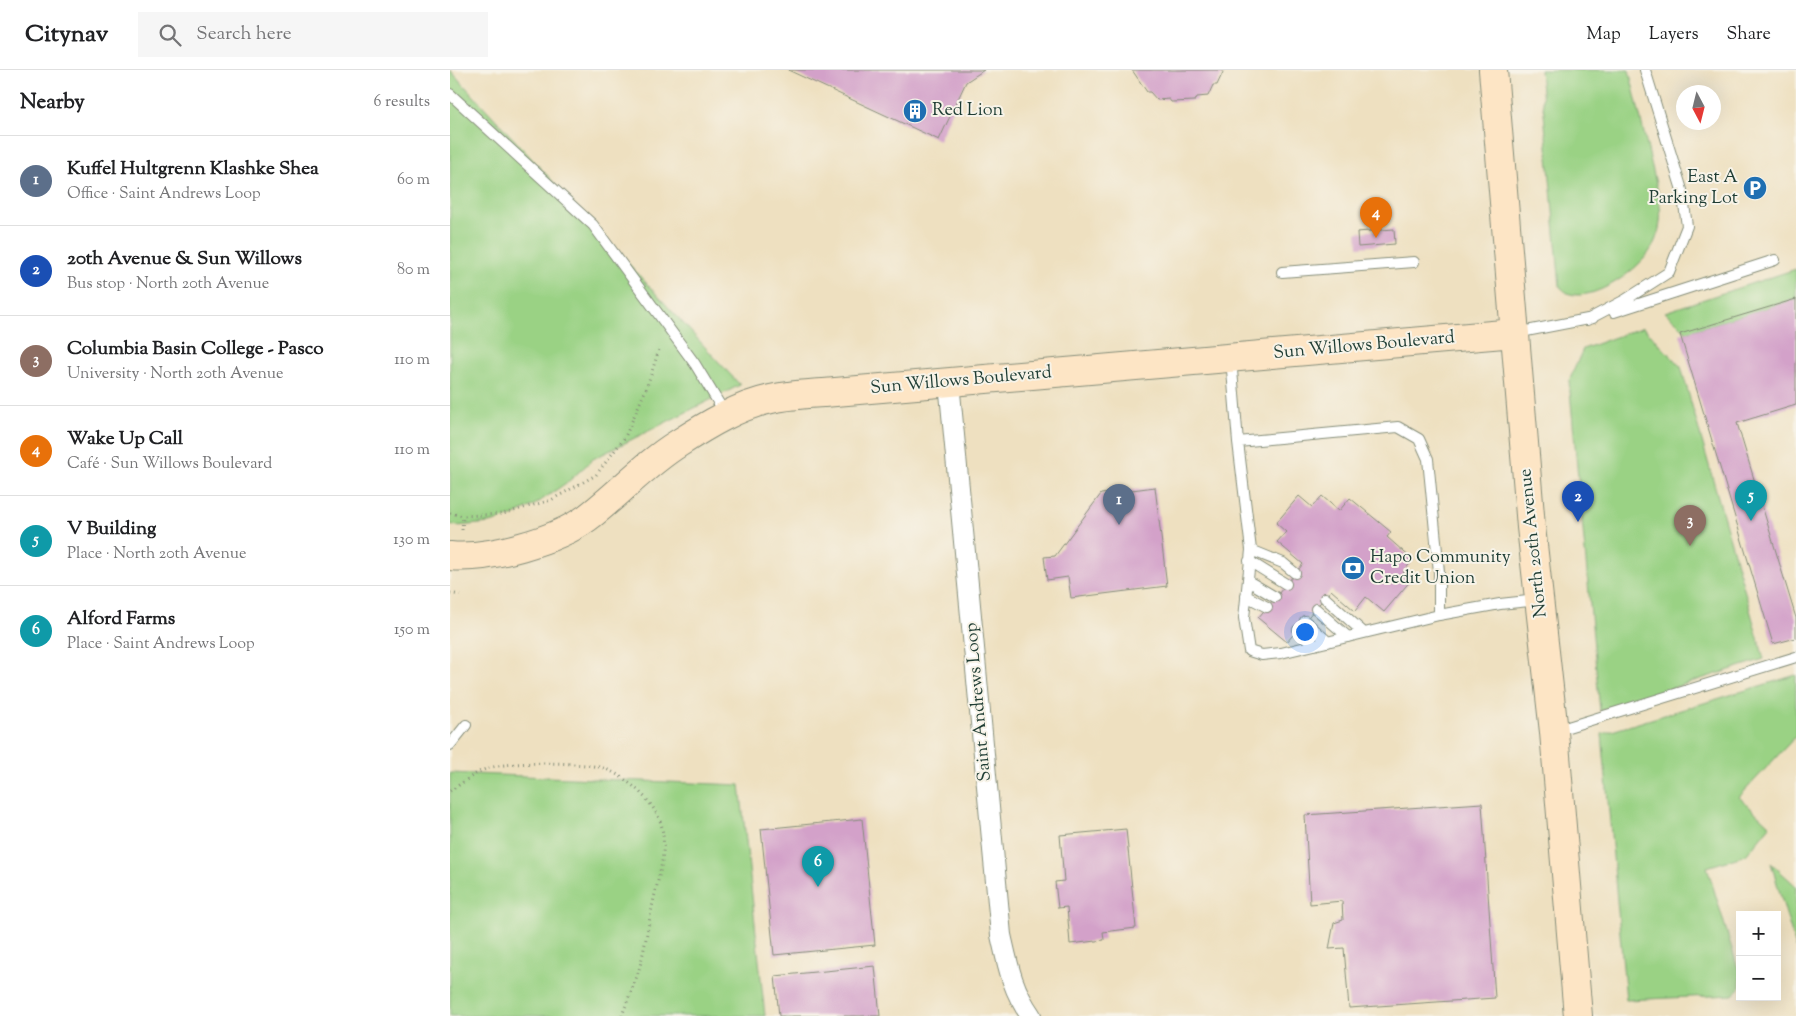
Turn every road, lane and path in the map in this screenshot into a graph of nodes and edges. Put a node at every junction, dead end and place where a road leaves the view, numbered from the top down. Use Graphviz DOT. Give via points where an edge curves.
graph roads {
  1 [pos="1494,70"];
  2 [pos="1645,70"];
  3 [pos="450,94"];
  4 [pos="1775,260"];
  5 [pos="1414,262"];
  6 [pos="1282,272"];
  7 [pos="651,307"];
  8 [pos="1587,320"];
  9 [pos="1515,334"];
  10 [pos="1231,358"];
  11 [pos="949,382"];
  12 [pos="726,416"];
  13 [pos="1238,442"];
  14 [pos="450,513"];
  15 [pos="1251,550"];
  16 [pos="450,556"];
  17 [pos="1250,561"];
  18 [pos="1295,573"];
  19 [pos="1248,581"];
  20 [pos="1286,584"];
  21 [pos="450,593"];
  22 [pos="460,596"];
  23 [pos="1246,596"];
  24 [pos="1275,597"];
  25 [pos="1325,598"];
  26 [pos="1539,600"];
  27 [pos="1266,607"];
  28 [pos="1316,609"];
  29 [pos="1439,615"];
  30 [pos="1305,621"];
  31 [pos="1298,630"];
  32 [pos="1364,633"];
  33 [pos="1348,637"];
  34 [pos="1328,642"];
  35 [pos="1316,645"];
  36 [pos="1796,657"];
  37 [pos="466,725"];
  38 [pos="1554,732"];
  39 [pos="450,745"];
  40 [pos="450,791"];
  41 [pos="622,1016"];
  42 [pos="1031,1016"];
  43 [pos="1578,1016"];
  1 -- 9 [label="street, North 20th Avenue"];
  2 -- 8 [label="lane" via="1682,190 1686,226 1669,272"];
  3 -- 7 [label="lane" via="592,225"];
  4 -- 8 [label="lane"];
  5 -- 6 [label="lane"];
  7 -- 12 [label="lane" via="695,364"];
  7 -- 14 [label="path" via="660,348 625,436 596,475 551,500 503,514 463,516"];
  8 -- 9 [label="lane"];
  9 -- 10 [label="street, Sun Willows Boulevard"];
  9 -- 26 [label="street, North 20th Avenue"];
  10 -- 11 [label="street, Sun Willows Boulevard"];
  10 -- 13 [label="lane"];
  11 -- 12 [label="street, Sun Willows Boulevard" via="771,399"];
  11 -- 42 [label="street, Saint Andrews Loop" via="1001,935 1008,969 1019,998"];
  12 -- 16 [label="street, Sun Willows Boulevard" via="673,447 586,519 562,532 506,551 461,558"];
  13 -- 15 [label="lane"];
  13 -- 29 [label="lane" via="1398,427 1419,440 1428,459"];
  15 -- 17 [label="lane"];
  15 -- 18 [label="lane" via="1283,563"];
  17 -- 19 [label="lane"];
  17 -- 20 [label="lane"];
  19 -- 23 [label="lane"];
  19 -- 24 [label="lane"];
  21 -- 22 [label="path"];
  23 -- 27 [label="lane"];
  23 -- 35 [label="lane" via="1244,618 1249,651 1262,655"];
  25 -- 32 [label="lane"];
  26 -- 29 [label="lane"];
  26 -- 38 [label="street, North 20th Avenue"];
  28 -- 33 [label="lane"];
  29 -- 32 [label="lane"];
  30 -- 34 [label="lane"];
  31 -- 35 [label="lane"];
  32 -- 33 [label="lane"];
  33 -- 34 [label="lane"];
  34 -- 35 [label="lane"];
  36 -- 38 [label="lane"];
  37 -- 39 [label="lane"];
  38 -- 43 [label="street, North 20th Avenue"];
  40 -- 41 [label="path" via="488,768 518,764 590,765 622,778 658,813 664,846 660,869 648,936"];
}
